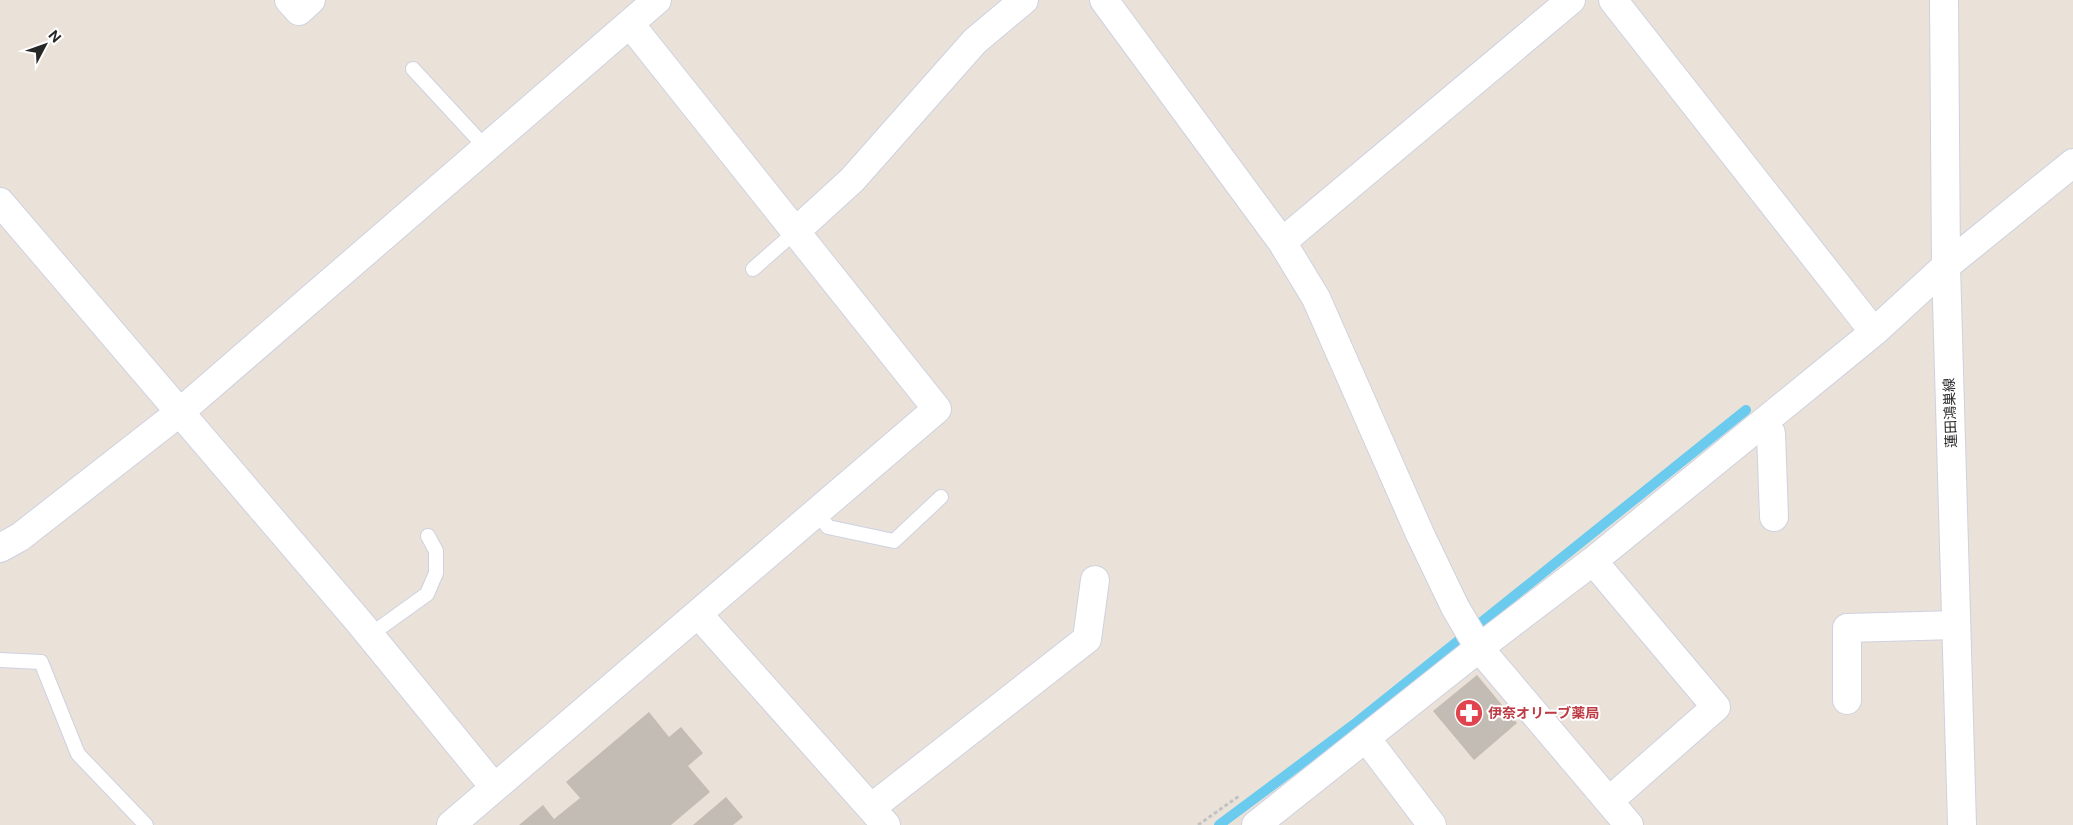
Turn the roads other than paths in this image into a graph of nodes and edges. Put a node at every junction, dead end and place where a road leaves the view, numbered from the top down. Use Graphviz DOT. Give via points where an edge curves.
graph roads {
  1 [pos="289,0"];
  2 [pos="311,0"];
  3 [pos="658,0"];
  4 [pos="1024,0"];
  5 [pos="1104,0"];
  6 [pos="1571,0"];
  7 [pos="1613,0"];
  8 [pos="1944,0"];
  9 [pos="630,24"];
  10 [pos="414,69"];
  11 [pos="486,148"];
  12 [pos="2073,163"];
  13 [pos="0,202"];
  14 [pos="795,232"];
  15 [pos="1282,242"];
  16 [pos="1946,266"];
  17 [pos="753,269"];
  18 [pos="1874,332"];
  19 [pos="180,412"];
  20 [pos="1762,423"];
  21 [pos="941,497"];
  22 [pos="817,512"];
  23 [pos="1774,517"];
  24 [pos="428,536"];
  25 [pos="0,548"];
  26 [pos="1593,561"];
  27 [pos="1095,580"];
  28 [pos="698,614"];
  29 [pos="1956,626"];
  30 [pos="370,635"];
  31 [pos="1478,648"];
  32 [pos="0,660"];
  33 [pos="1847,700"];
  34 [pos="1366,738"];
  35 [pos="494,787"];
  36 [pos="1609,802"];
  37 [pos="879,817"];
  38 [pos="146,825"];
  39 [pos="451,825"];
  40 [pos="1256,825"];
  41 [pos="1432,825"];
  42 [pos="1630,825"];
  43 [pos="1962,825"];
  1 -- 2 [label="street" via="299,11"];
  3 -- 9 [label="street"];
  4 -- 14 [label="street" via="975,41 852,180"];
  5 -- 15 [label="street"];
  6 -- 15 [label="street"];
  7 -- 18 [label="street"];
  8 -- 16 [label="street, 蓮田鴻巣線"];
  9 -- 11 [label="street"];
  9 -- 14 [label="street"];
  10 -- 11 [label="lane"];
  11 -- 19 [label="street"];
  12 -- 16 [label="street"];
  13 -- 19 [label="street"];
  14 -- 17 [label="lane"];
  14 -- 22 [label="street" via="937,409"];
  15 -- 31 [label="street" via="1316,298 1420,534"];
  16 -- 18 [label="street"];
  16 -- 29 [label="street, 蓮田鴻巣線"];
  18 -- 20 [label="street"];
  19 -- 25 [label="street" via="20,537"];
  19 -- 30 [label="street"];
  20 -- 23 [label="street" via="1771,434"];
  20 -- 26 [label="street"];
  21 -- 22 [label="lane" via="894,541 828,526"];
  22 -- 28 [label="street"];
  24 -- 30 [label="lane" via="436,551 436,574 427,594"];
  26 -- 31 [label="street"];
  26 -- 36 [label="street" via="1716,707"];
  27 -- 37 [label="street" via="1087,639"];
  28 -- 35 [label="street"];
  28 -- 37 [label="street"];
  29 -- 33 [label="street" via="1847,628"];
  29 -- 43 [label="street, 蓮田鴻巣線"];
  30 -- 35 [label="street"];
  31 -- 34 [label="street"];
  31 -- 36 [label="street"];
  32 -- 38 [label="lane" via="41,662 78,754"];
  34 -- 40 [label="street"];
  34 -- 41 [label="street"];
  35 -- 39 [label="street"];
  36 -- 42 [label="street"];
}
